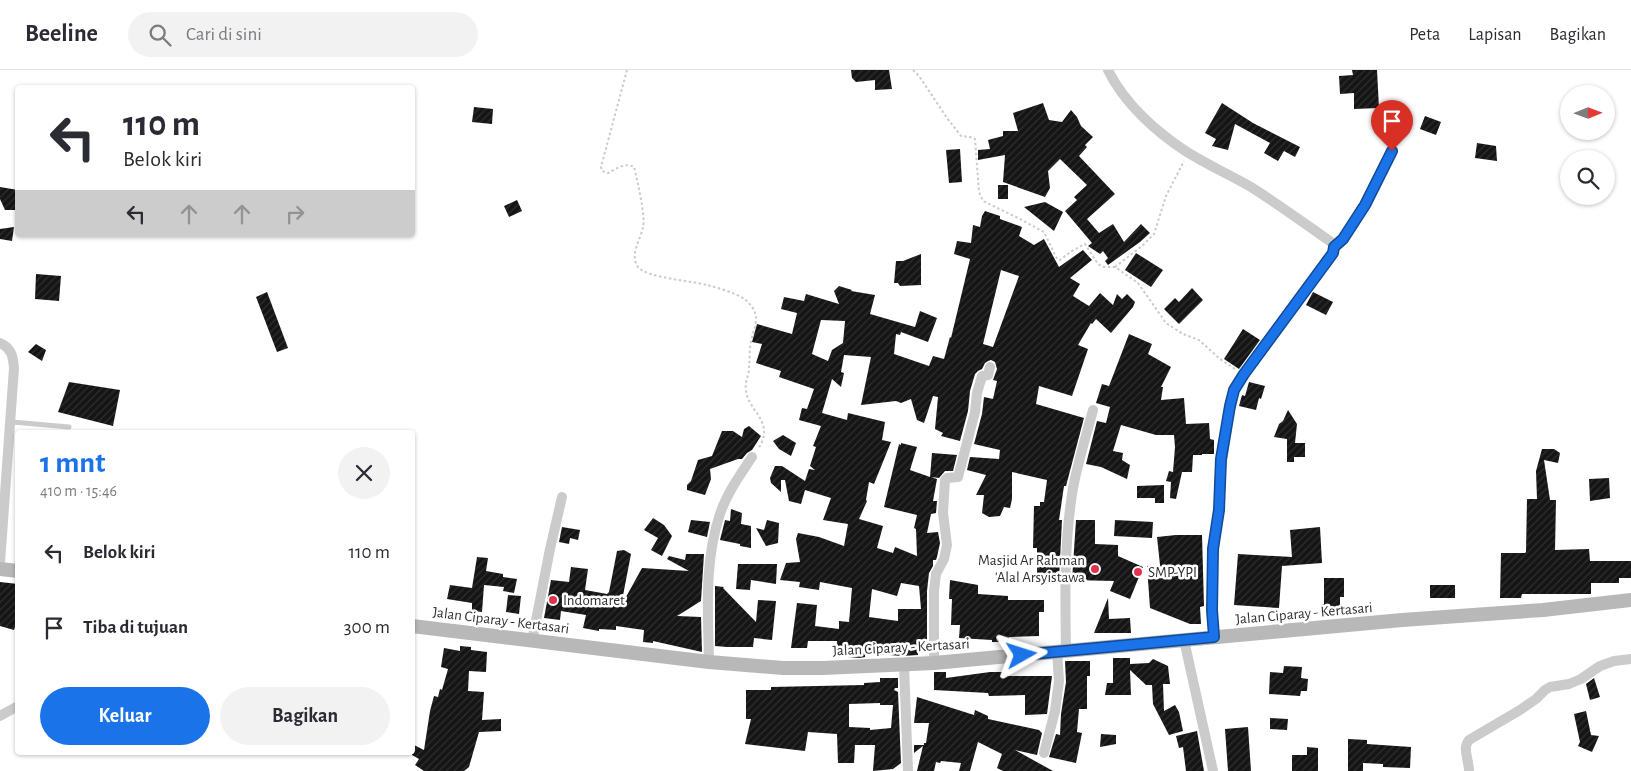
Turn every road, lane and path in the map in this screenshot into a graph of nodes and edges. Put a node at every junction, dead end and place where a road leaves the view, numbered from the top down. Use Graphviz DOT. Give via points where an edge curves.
graph roads {
  1 [pos="627,70"];
  2 [pos="913,70"];
  3 [pos="1108,70"];
  4 [pos="1392,151"];
  5 [pos="1188,152"];
  6 [pos="1334,247"];
  7 [pos="1115,267"];
  8 [pos="0,343"];
  9 [pos="990,367"];
  10 [pos="1244,374"];
  11 [pos="1093,410"];
  12 [pos="12,422"];
  13 [pos="69,427"];
  14 [pos="752,458"];
  15 [pos="562,497"];
  16 [pos="0,563"];
  17 [pos="0,569"];
  18 [pos="15,571"];
  19 [pos="1631,600"];
  20 [pos="415,626"];
  21 [pos="1214,637"];
  22 [pos="1184,640"];
  23 [pos="532,641"];
  24 [pos="1062,650"];
  25 [pos="1631,660"];
  26 [pos="709,662"];
  27 [pos="934,663"];
  28 [pos="904,665"];
  29 [pos="15,708"];
  30 [pos="0,716"];
  31 [pos="1044,753"];
  32 [pos="908,771"];
  33 [pos="1213,771"];
  34 [pos="1468,771"];
  1 -- 14 [label="path" via="602,171 608,173 625,166 634,167 644,222 635,254 639,268 732,293 752,306 756,317 750,342 746,393 765,428 762,442"];
  2 -- 7 [label="path" via="960,136 975,139 982,202 1044,232 1057,259 1086,244 1098,264"];
  3 -- 5 [label="street" via="1115,84 1145,118"];
  4 -- 6 [label="street" via="1358,217"];
  5 -- 6 [label="street" via="1251,187"];
  5 -- 7 [label="path" via="1166,196 1154,234"];
  6 -- 10 [label="street" via="1333,253"];
  7 -- 10 [label="path" via="1138,283 1166,323 1199,340"];
  8 -- 12 [label="street" via="13,355"];
  9 -- 27 [label="street" via="988,375 982,376 977,393 958,478 945,480 943,513 947,545 936,574 934,591"];
  10 -- 21 [label="street" via="1234,390 1221,459 1219,510 1212,558"];
  11 -- 24 [label="street" via="1077,470 1067,537"];
  12 -- 13 [label="lane"];
  12 -- 16 [label="street"];
  14 -- 26 [label="street" via="733,485 720,514 711,553 707,592"];
  15 -- 23 [label="street"];
  17 -- 18 [label="main road"];
  19 -- 21 [label="main road, Jalan Ciparay - Kertasari"];
  20 -- 23 [label="main road, Jalan Ciparay - Kertasari"];
  21 -- 22 [label="main road, Jalan Ciparay - Kertasari"];
  22 -- 24 [label="main road, Jalan Ciparay - Kertasari"];
  22 -- 33 [label="street"];
  23 -- 26 [label="main road, Jalan Ciparay - Kertasari"];
  24 -- 27 [label="main road, Jalan Ciparay - Kertasari"];
  24 -- 31 [label="street" via="1055,711"];
  25 -- 34 [label="street" via="1614,661 1569,684 1550,687 1520,710 1469,740 1465,745"];
  26 -- 28 [label="main road, Jalan Ciparay - Kertasari" via="793,668"];
  27 -- 28 [label="main road, Jalan Ciparay - Kertasari"];
  28 -- 32 [label="street"];
  29 -- 30 [label="street"];
}
